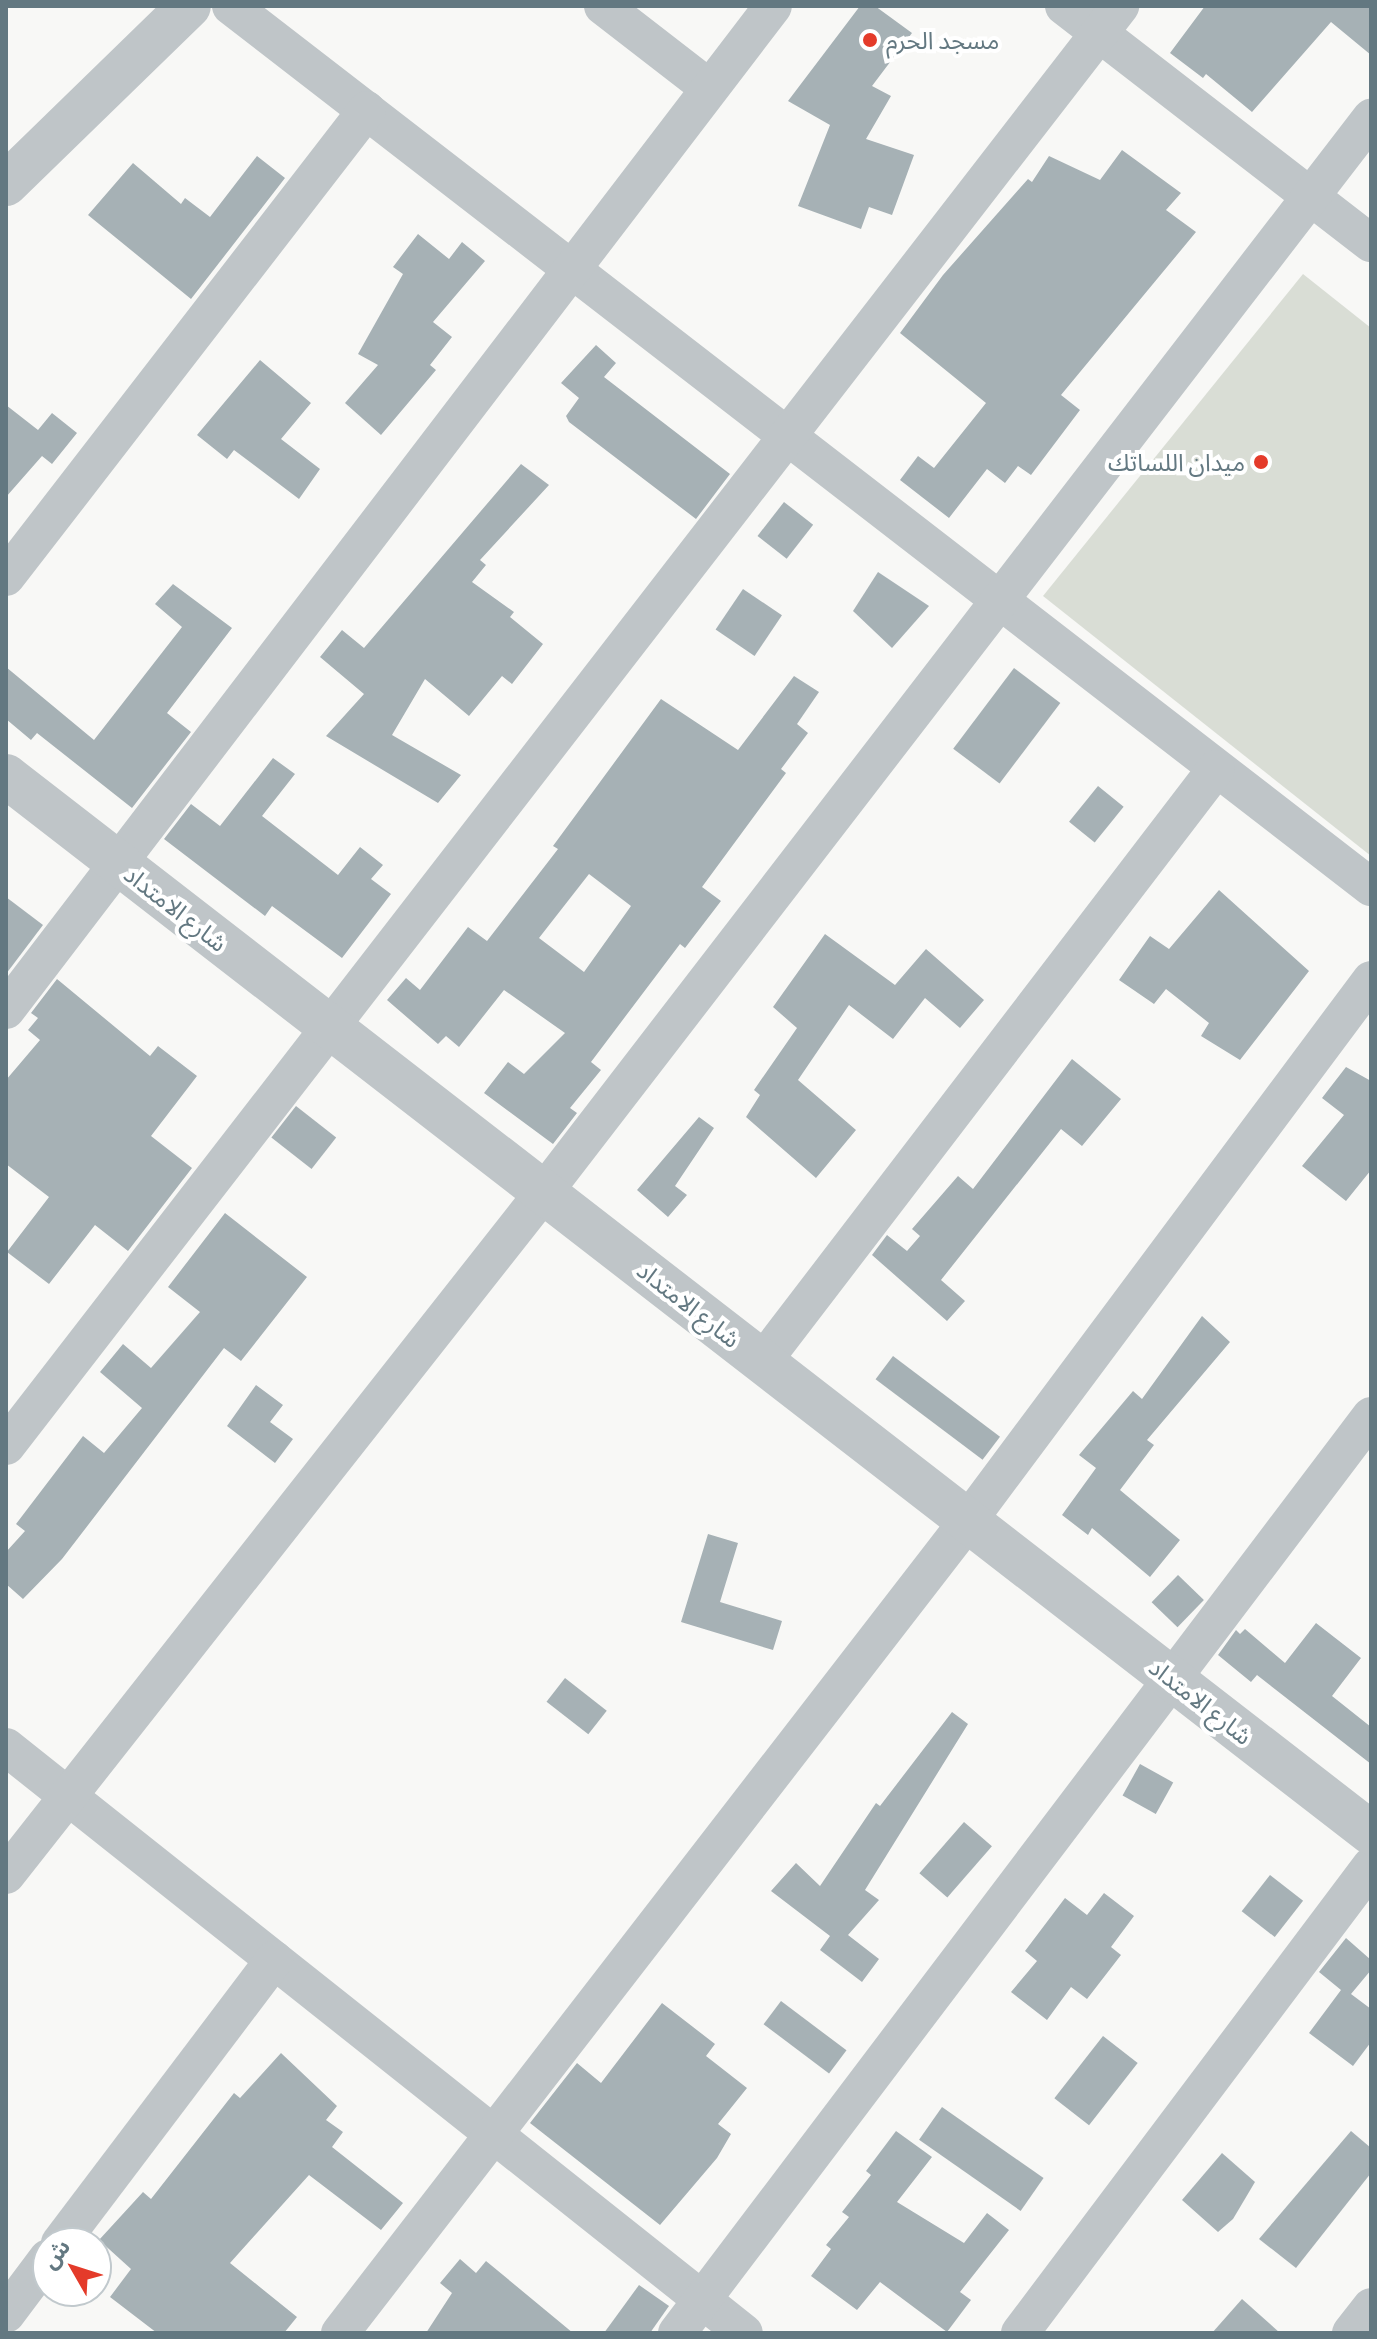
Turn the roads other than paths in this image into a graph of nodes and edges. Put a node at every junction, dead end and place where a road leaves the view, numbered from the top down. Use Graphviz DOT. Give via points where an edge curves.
graph roads {
  1 [pos="189,6"];
  2 [pos="231,6"];
  3 [pos="603,6"];
  4 [pos="773,6"];
  5 [pos="1064,6"];
  6 [pos="1110,19"];
  7 [pos="709,88"];
  8 [pos="367,110"];
  9 [pos="1371,118"];
  10 [pos="6,184"];
  11 [pos="1310,196"];
  12 [pos="1371,243"];
  13 [pos="572,266"];
  14 [pos="790,436"];
  15 [pos="6,577"];
  16 [pos="998,601"];
  17 [pos="1216,769"];
  18 [pos="6,776"];
  19 [pos="119,864"];
  20 [pos="1371,887"];
  21 [pos="1371,980"];
  22 [pos="6,1010"];
  23 [pos="332,1030"];
  24 [pos="544,1192"];
  25 [pos="763,1361"];
  26 [pos="1371,1416"];
  27 [pos="6,1446"];
  28 [pos="967,1522"];
  29 [pos="1172,1679"];
  30 [pos="6,1747"];
  31 [pos="67,1796"];
  32 [pos="1371,1833"];
  33 [pos="1371,1866"];
  34 [pos="6,1875"];
  35 [pos="274,1960"];
  36 [pos="495,2138"];
  37 [pos="72,2227"];
  38 [pos="32,2279"];
  39 [pos="702,2300"];
  40 [pos="1371,2307"];
  41 [pos="6,2314"];
  42 [pos="340,2333"];
  43 [pos="677,2333"];
  44 [pos="744,2333"];
  45 [pos="1020,2333"];
  46 [pos="1351,2333"];
  1 -- 10 [label="street"];
  2 -- 8 [label="street"];
  3 -- 7 [label="street"];
  4 -- 7 [label="street"];
  5 -- 6 [label="street"];
  6 -- 11 [label="street"];
  6 -- 14 [label="street"];
  7 -- 13 [label="street"];
  8 -- 13 [label="street"];
  8 -- 15 [label="street"];
  9 -- 11 [label="street"];
  11 -- 12 [label="street"];
  11 -- 16 [label="street"];
  13 -- 14 [label="street"];
  13 -- 19 [label="street"];
  14 -- 16 [label="street"];
  14 -- 23 [label="street"];
  16 -- 17 [label="street"];
  16 -- 24 [label="street"];
  17 -- 20 [label="street"];
  17 -- 25 [label="street"];
  18 -- 19 [label="street, شارع الامتداد"];
  19 -- 22 [label="street"];
  19 -- 23 [label="street, شارع الامتداد"];
  21 -- 28 [label="street"];
  23 -- 24 [label="street, شارع الامتداد"];
  23 -- 27 [label="street"];
  24 -- 25 [label="street, شارع الامتداد"];
  24 -- 31 [label="street"];
  25 -- 28 [label="street, شارع الامتداد"];
  26 -- 29 [label="street"];
  28 -- 29 [label="street, شارع الامتداد"];
  28 -- 36 [label="street"];
  29 -- 32 [label="street, شارع الامتداد"];
  29 -- 39 [label="street"];
  30 -- 31 [label="street"];
  31 -- 34 [label="street"];
  31 -- 35 [label="street"];
  33 -- 45 [label="street"];
  35 -- 36 [label="street"];
  35 -- 37 [label="street"];
  36 -- 39 [label="street"];
  36 -- 42 [label="street"];
  38 -- 41 [label="street"];
  39 -- 43 [label="street"];
  39 -- 44 [label="street"];
  40 -- 46 [label="street"];
}
